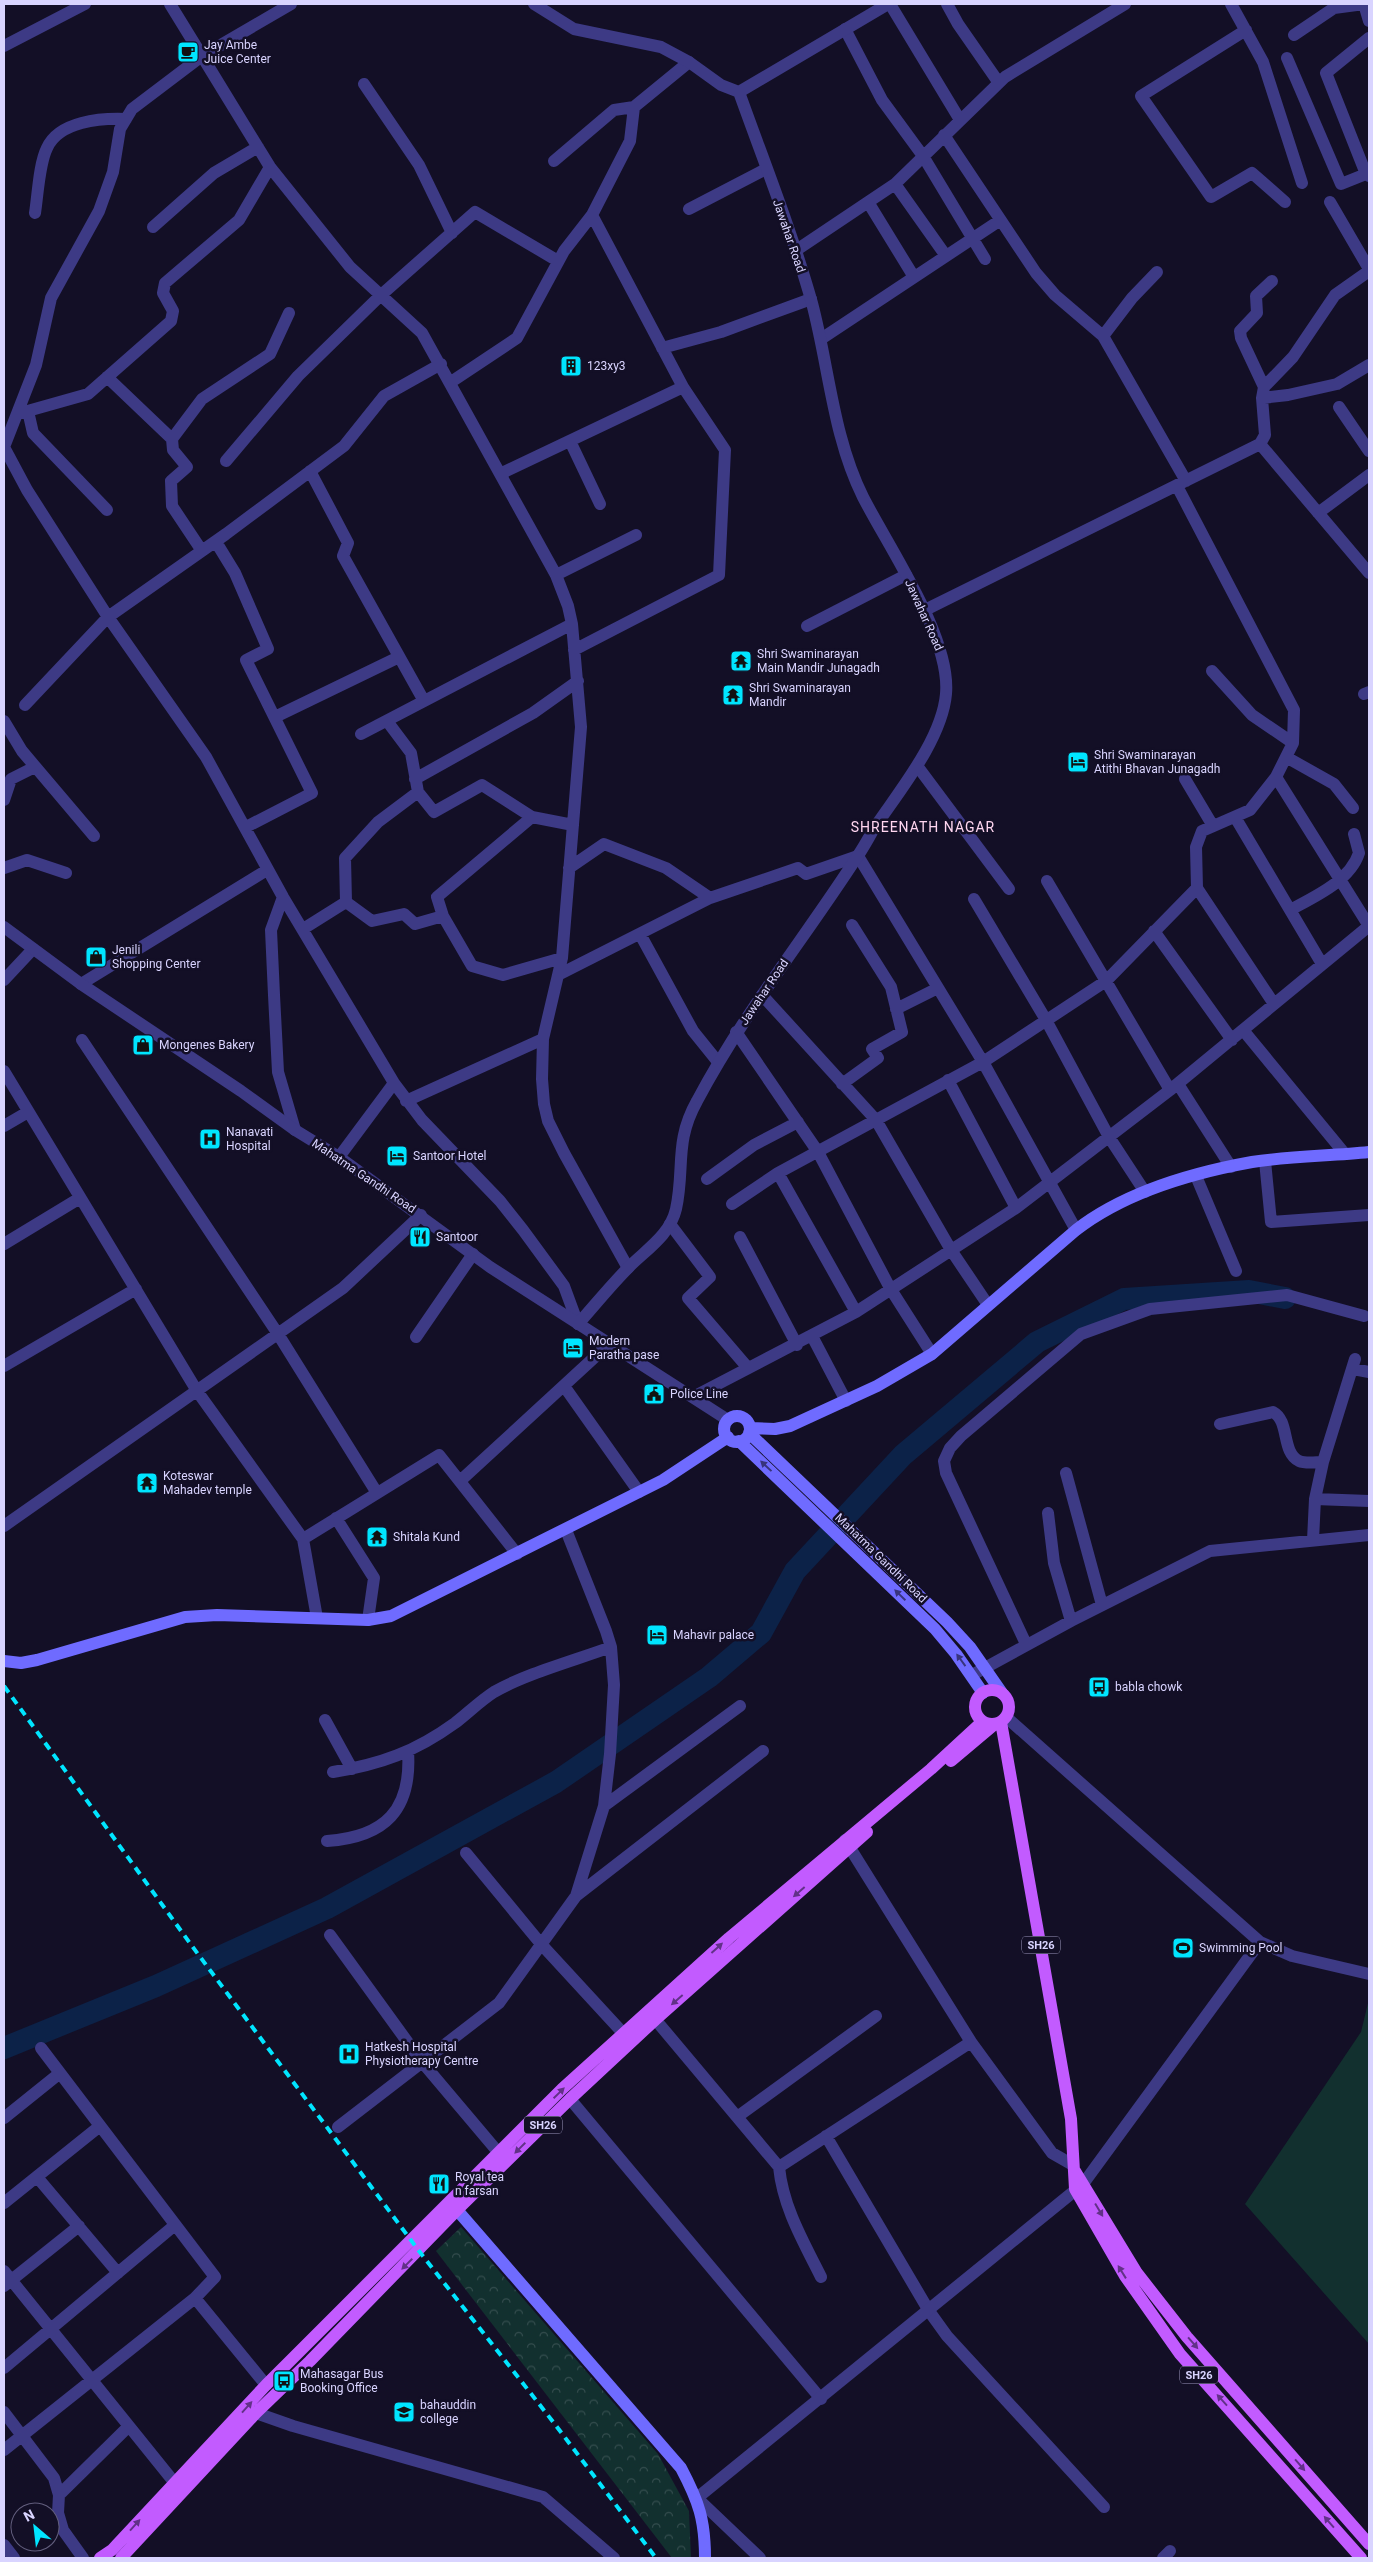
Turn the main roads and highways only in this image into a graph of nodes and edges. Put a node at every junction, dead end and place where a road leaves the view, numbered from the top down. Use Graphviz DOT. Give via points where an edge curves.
graph roads {
  1 [pos="1369,1152"];
  2 [pos="742,1435"];
  3 [pos="797,1486"];
  4 [pos="4,1661"];
  5 [pos="983,1693"];
  6 [pos="1002,1693"];
  7 [pos="1001,1721"];
  8 [pos="982,1722"];
  9 [pos="847,1844"];
  10 [pos="651,2015"];
  11 [pos="1079,2187"];
  12 [pos="453,2205"];
  13 [pos="1369,2544"];
  14 [pos="100,2558"];
  15 [pos="121,2558"];
  16 [pos="705,2558"];
  17 [pos="1361,2558"];
  1 -- 2 [label="main road" via="1231,1168 1145,1192 1091,1218 932,1354 878,1386 790,1426"];
  2 -- 2 [label="main road" via="725,1426 728,1420 741,1416 747,1421"];
  2 -- 3 [label="main road, Mahatma Gandhi Road"];
  2 -- 4 [label="main road" via="566,1530 390,1616 368,1620 217,1615 185,1617 37,1660 21,1663"];
  5 -- 3 [label="main road, Mahatma Gandhi Road, one-way" via="934,1629"];
  3 -- 6 [label="main road, Mahatma Gandhi Road" via="947,1622"];
  5 -- 6 [label="main road" via="989,1690"];
  5 -- 8 [label="main road" via="978,1697 975,1710"];
  6 -- 7 [label="main road" via="1009,1704"];
  7 -- 8 [label="main road"];
  7 -- 9 [label="main road, SH26"];
  7 -- 11 [label="main road, SH26" via="1071,2119 1073,2167"];
  8 -- 9 [label="main road, SH26"];
  9 -- 10 [label="main road, SH26"];
  10 -- 12 [label="main road, SH26, one-way" via="570,2099"];
  12 -- 10 [label="main road, SH26, one-way" via="498,2152 622,2033"];
  11 -- 13 [label="main road, SH26, one-way" via="1137,2273 1188,2337"];
  17 -- 11 [label="main road, SH26, one-way" via="1180,2354 1125,2276"];
  14 -- 12 [label="main road, SH26, one-way" via="112,2550 266,2385"];
  12 -- 15 [label="main road, SH26, one-way" via="310,2361 256,2412"];
  12 -- 16 [label="main road" via="681,2468 697,2498 705,2530"];
}
